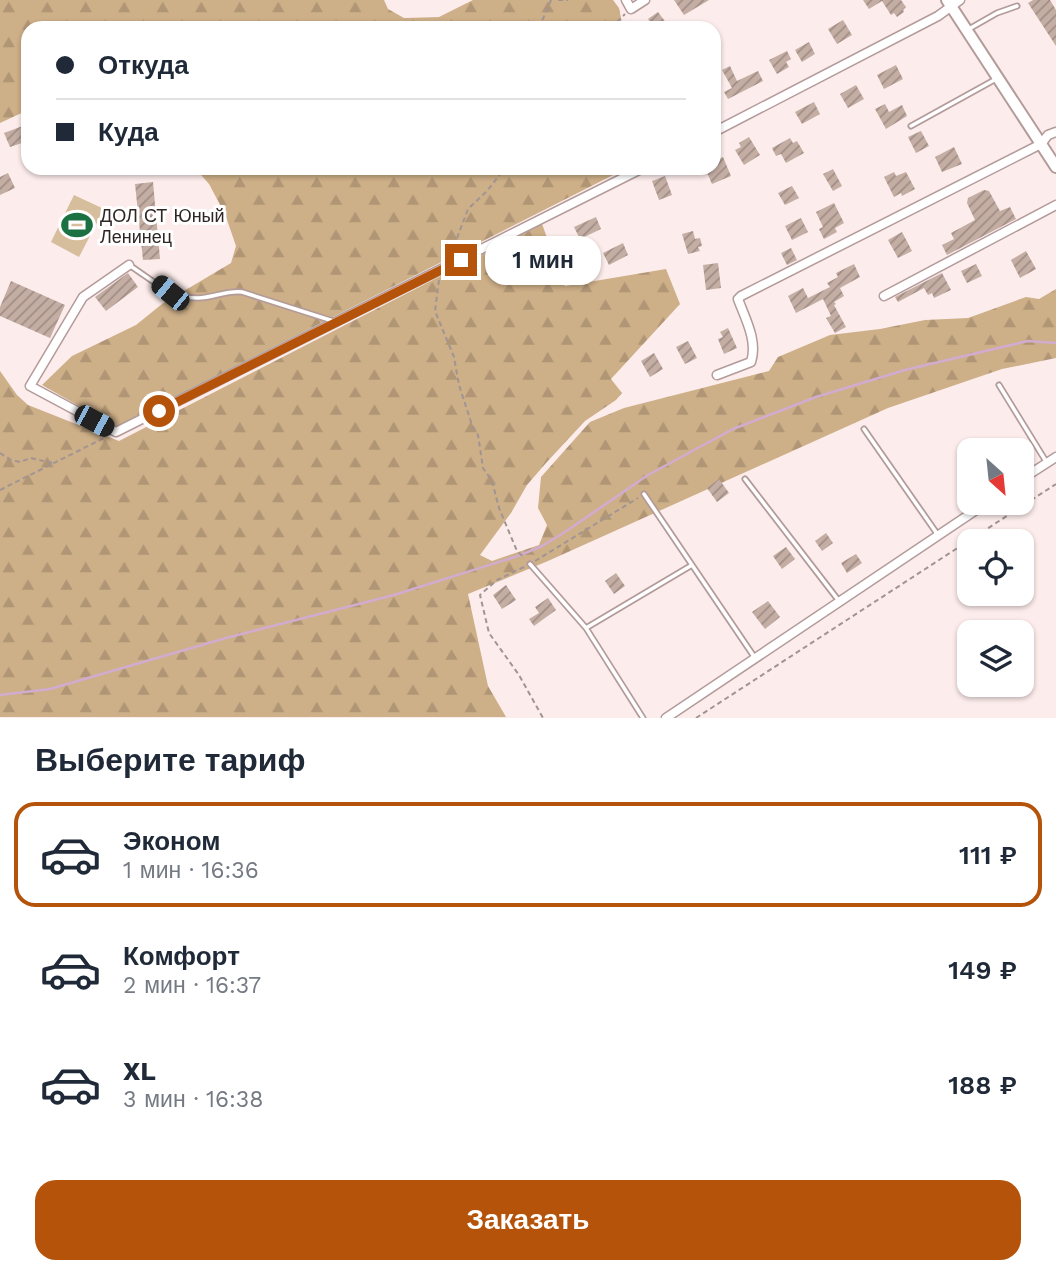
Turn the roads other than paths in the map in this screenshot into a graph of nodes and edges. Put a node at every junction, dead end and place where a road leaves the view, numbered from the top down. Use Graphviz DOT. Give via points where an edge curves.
graph roads {
  1 [pos="626,0"];
  2 [pos="645,0"];
  3 [pos="953,2"];
  4 [pos="1017,6"];
  5 [pos="967,30"];
  6 [pos="998,78"];
  7 [pos="911,126"];
  8 [pos="721,128"];
  9 [pos="1056,132"];
  10 [pos="1041,144"];
  11 [pos="1056,167"];
  12 [pos="629,175"];
  13 [pos="1056,205"];
  14 [pos="129,265"];
  15 [pos="884,296"];
  16 [pos="335,322"];
  17 [pos="717,375"];
  18 [pos="999,385"];
  19 [pos="864,429"];
  20 [pos="1056,457"];
  21 [pos="1047,463"];
  22 [pos="1034,472"];
  23 [pos="745,479"];
  24 [pos="644,494"];
  25 [pos="969,515"];
  26 [pos="939,535"];
  27 [pos="530,564"];
  28 [pos="692,565"];
  29 [pos="839,601"];
  30 [pos="586,628"];
  31 [pos="755,658"];
  32 [pos="643,718"];
  33 [pos="666,718"];
  1 -- 2 [label="street" via="631,9"];
  3 -- 5 [label="street"];
  3 -- 8 [label="street" via="938,16"];
  4 -- 5 [label="lane"];
  5 -- 6 [label="street"];
  6 -- 7 [label="lane"];
  6 -- 10 [label="street"];
  9 -- 10 [label="street"];
  10 -- 11 [label="street"];
  10 -- 17 [label="street" via="741,296 738,299 754,354 751,362"];
  12 -- 16 [label="street"];
  13 -- 15 [label="street"];
  14 -- 16 [label="lane" via="170,293 199,298 242,292"];
  14 -- 16 [label="street" via="83,297 30,386 116,432"];
  18 -- 21 [label="lane"];
  19 -- 26 [label="lane"];
  20 -- 21 [label="street"];
  21 -- 22 [label="street"];
  23 -- 29 [label="lane"];
  24 -- 28 [label="lane"];
  25 -- 26 [label="street"];
  26 -- 29 [label="street"];
  27 -- 30 [label="lane"];
  28 -- 30 [label="lane"];
  28 -- 31 [label="lane"];
  29 -- 31 [label="street"];
  30 -- 32 [label="lane"];
  31 -- 33 [label="street"];
}
